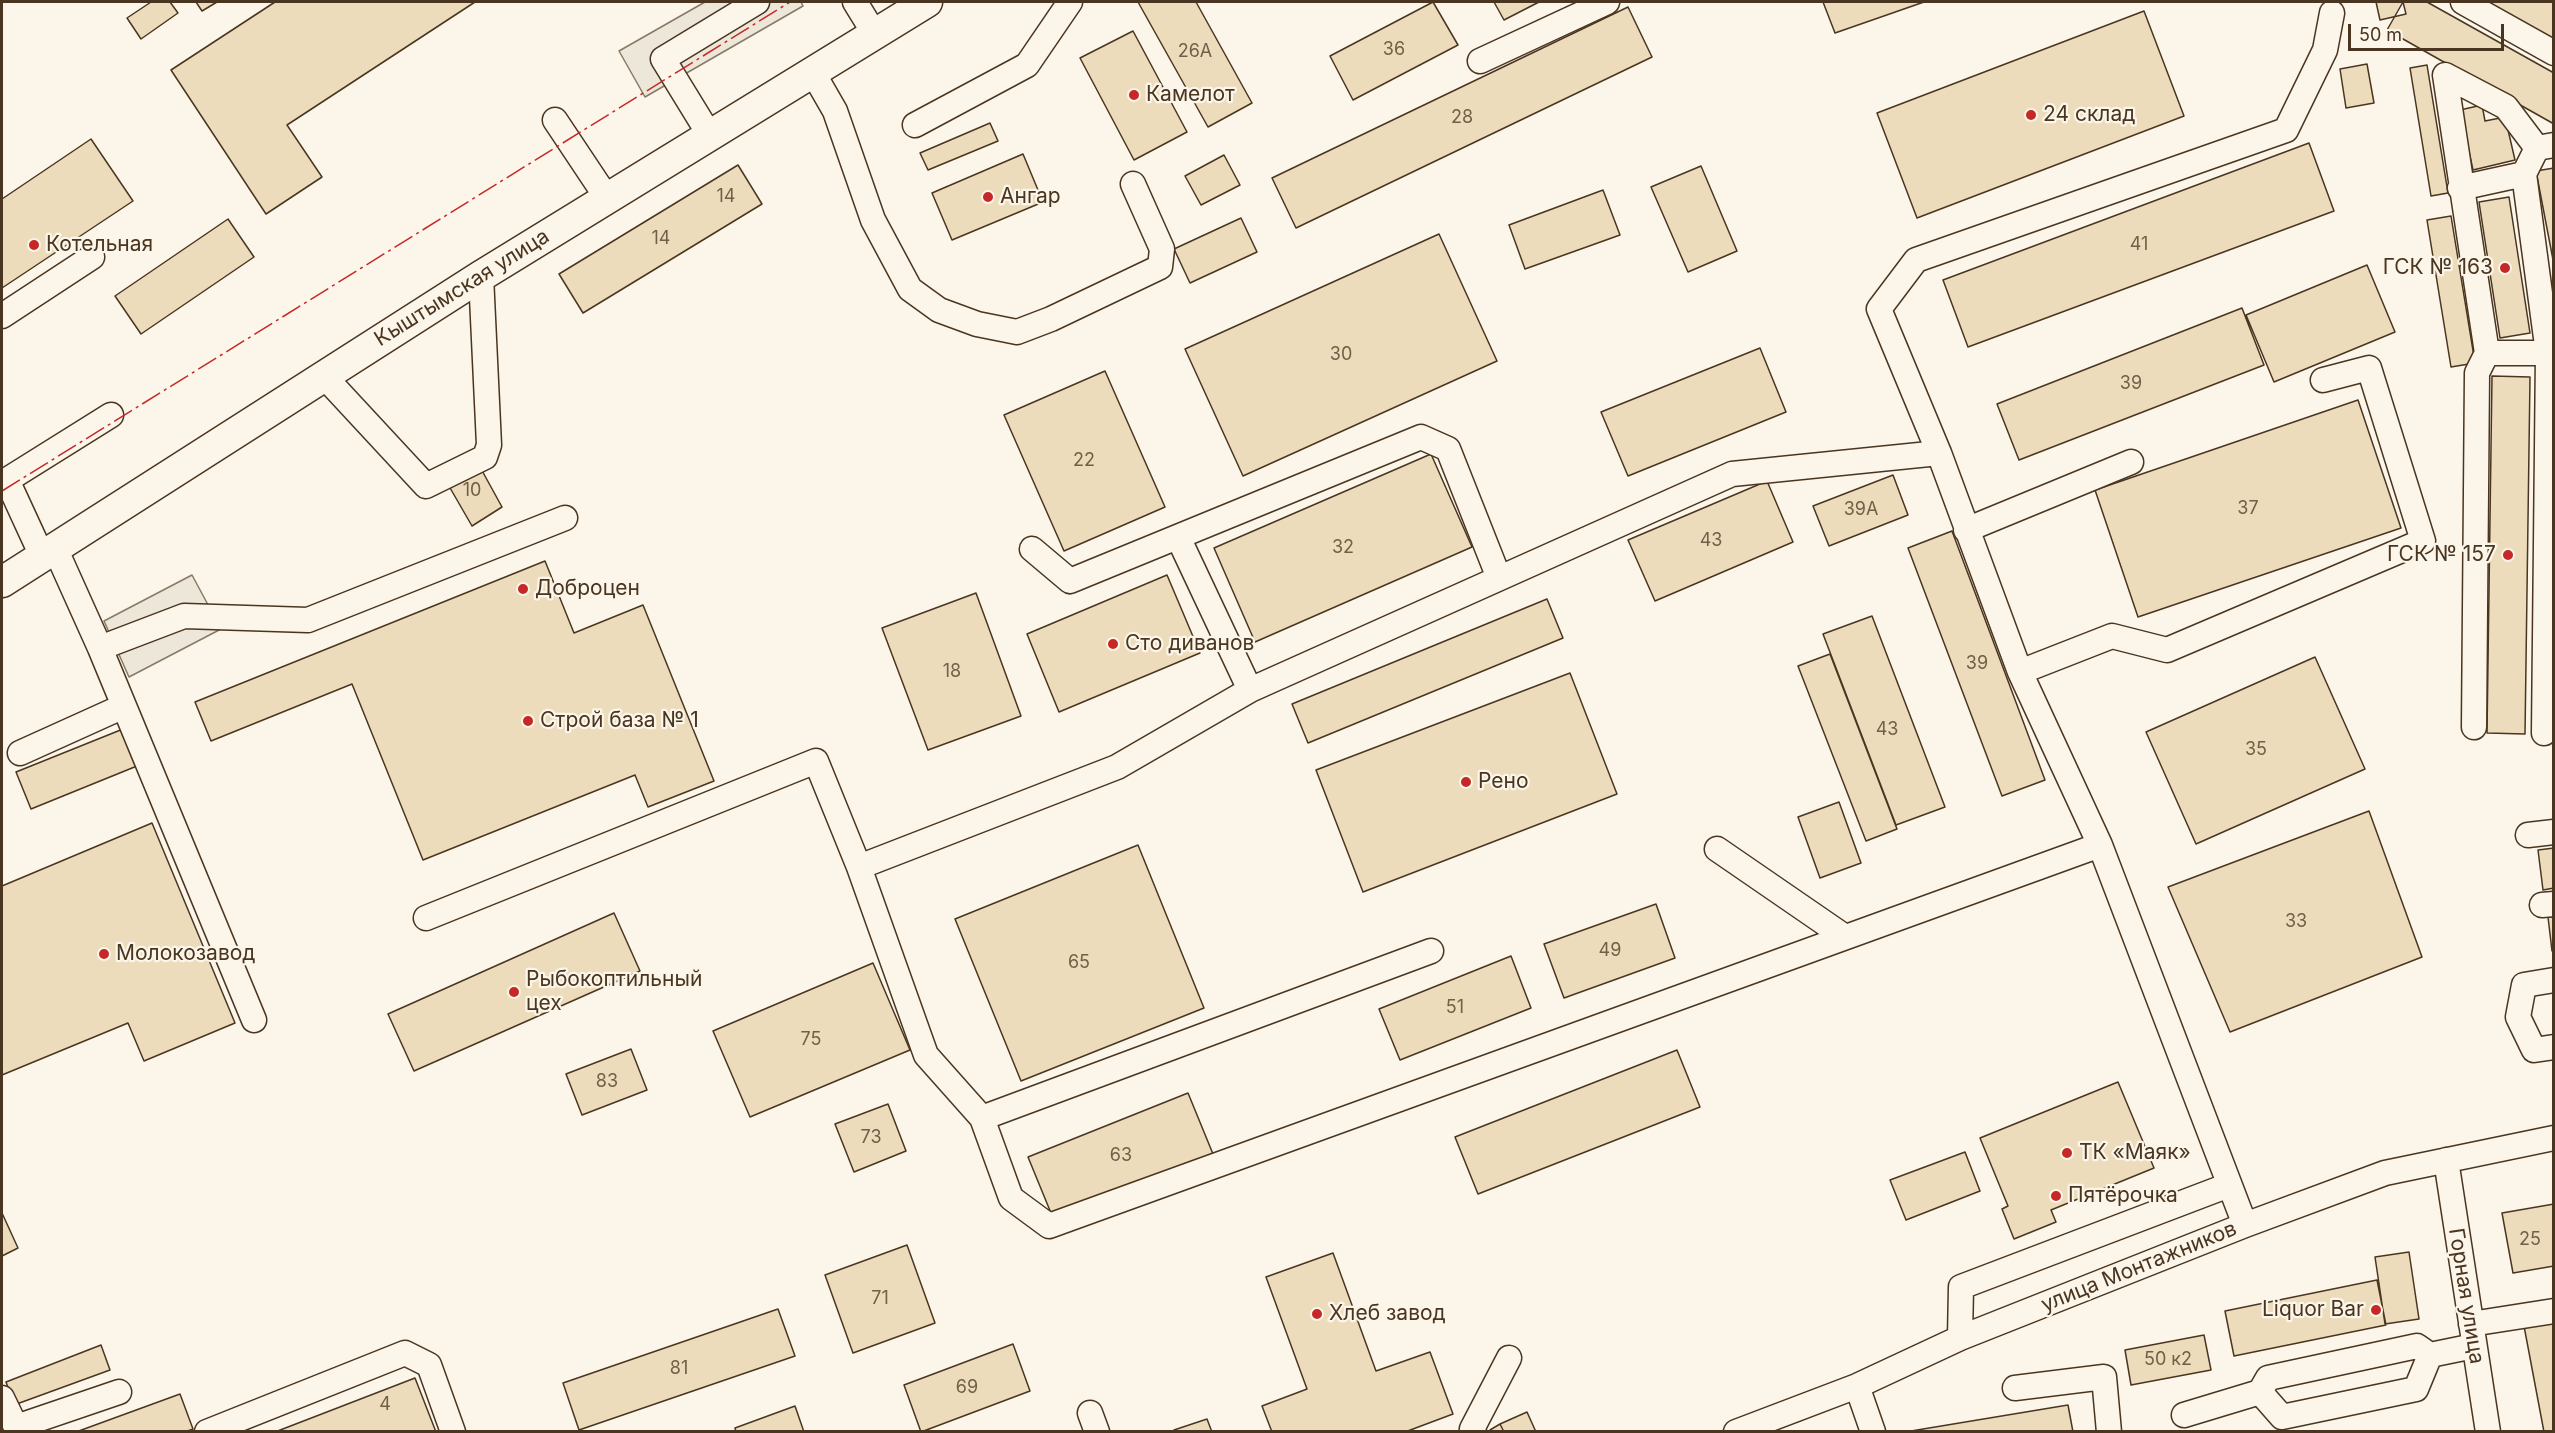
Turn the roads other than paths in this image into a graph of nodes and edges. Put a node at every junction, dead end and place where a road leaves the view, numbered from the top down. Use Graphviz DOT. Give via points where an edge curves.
graph roads {
  1 [pos="757,2"];
  2 [pos="855,2"];
  3 [pos="927,2"];
  4 [pos="1070,2"];
  5 [pos="1607,2"];
  6 [pos="2463,2"];
  7 [pos="2332,13"];
  8 [pos="874,33"];
  9 [pos="2553,53"];
  10 [pos="1480,61"];
  11 [pos="812,71"];
  12 [pos="555,120"];
  13 [pos="915,125"];
  14 [pos="709,134"];
  15 [pos="2545,146"];
  16 [pos="2524,174"];
  17 [pos="1132,184"];
  18 [pos="2460,188"];
  19 [pos="607,198"];
  20 [pos="92,257"];
  21 [pos="481,276"];
  22 [pos="2,316"];
  23 [pos="2487,353"];
  24 [pos="2548,353"];
  25 [pos="323,375"];
  26 [pos="2323,380"];
  27 [pos="111,415"];
  28 [pos="1939,453"];
  29 [pos="2131,462"];
  30 [pos="4,474"];
  31 [pos="565,518"];
  32 [pos="1966,530"];
  33 [pos="1178,537"];
  34 [pos="1032,549"];
  35 [pos="48,552"];
  36 [pos="1499,578"];
  37 [pos="2,582"];
  38 [pos="100,648"];
  39 [pos="2020,672"];
  40 [pos="1250,690"];
  41 [pos="124,706"];
  42 [pos="2474,727"];
  43 [pos="2544,733"];
  44 [pos="20,753"];
  45 [pos="2553,832"];
  46 [pos="2528,835"];
  47 [pos="2100,845"];
  48 [pos="1717,849"];
  49 [pos="859,867"];
  50 [pos="426,918"];
  51 [pos="1845,937"];
  52 [pos="1431,951"];
  53 [pos="2553,980"];
  54 [pos="254,1020"];
  55 [pos="2553,1047"];
  56 [pos="982,1118"];
  57 [pos="2553,1138"];
  58 [pos="2446,1160"];
  59 [pos="2229,1185"];
  60 [pos="2245,1225"];
  61 [pos="2553,1311"];
  62 [pos="2472,1335"];
  63 [pos="1960,1338"];
  64 [pos="2430,1355"];
  65 [pos="1509,1358"];
  66 [pos="1857,1386"];
  67 [pos="2015,1388"];
  68 [pos="119,1392"];
  69 [pos="2260,1392"];
  70 [pos="2,1398"];
  71 [pos="2184,1414"];
  72 [pos="207,1431"];
  73 [pos="453,1431"];
  74 [pos="1474,1431"];
  75 [pos="1736,1431"];
  76 [pos="1873,1431"];
  77 [pos="2109,1431"];
  78 [pos="2488,1431"];
  1 -- 14 [label="street" via="663,59"];
  2 -- 8 [label="street"];
  3 -- 8 [label="main road, Кыштымская улица"];
  4 -- 13 [label="street" via="1027,65"];
  5 -- 10 [label="street"];
  6 -- 9 [label="street"];
  7 -- 28 [label="street" via="2325,50 2286,130 1916,260 1879,309"];
  8 -- 11 [label="main road, Кыштымская улица"];
  11 -- 14 [label="main road, Кыштымская улица"];
  11 -- 17 [label="street" via="835,111 873,220 910,289 939,310 978,324 1017,332 1160,267 1162,249"];
  12 -- 19 [label="street"];
  14 -- 19 [label="main road, Кыштымская улица"];
  15 -- 16 [label="street"];
  15 -- 18 [label="street" via="2506,107 2445,75"];
  16 -- 18 [label="street"];
  16 -- 24 [label="street"];
  18 -- 23 [label="street"];
  19 -- 21 [label="main road, Кыштымская улица"];
  20 -- 22 [label="street"];
  21 -- 25 [label="main road, Кыштымская улица"];
  21 -- 25 [label="street" via="489,445 485,457 426,486"];
  23 -- 24 [label="street"];
  23 -- 42 [label="street" via="2477,373"];
  24 -- 43 [label="street"];
  25 -- 35 [label="main road, Кыштымская улица"];
  26 -- 39 [label="street" via="2369,368 2423,541 2167,650 2112,636"];
  27 -- 30 [label="street"];
  28 -- 32 [label="street"];
  28 -- 36 [label="street" via="1732,474"];
  29 -- 32 [label="street"];
  30 -- 35 [label="street"];
  31 -- 38 [label="street" via="308,620 184,615"];
  32 -- 39 [label="street"];
  33 -- 34 [label="street" via="1071,581"];
  33 -- 36 [label="street" via="1420,437 1448,449"];
  33 -- 40 [label="street"];
  35 -- 37 [label="main road, Кыштымская улица"];
  35 -- 38 [label="street"];
  36 -- 40 [label="street"];
  38 -- 41 [label="street"];
  39 -- 47 [label="street"];
  40 -- 49 [label="street" via="1117,767"];
  41 -- 44 [label="street"];
  41 -- 54 [label="street"];
  45 -- 46 [label="street"];
  47 -- 51 [label="street"];
  47 -- 59 [label="street"];
  48 -- 51 [label="street"];
  49 -- 50 [label="street" via="816,761"];
  49 -- 56 [label="street" via="926,1055"];
  51 -- 56 [label="street" via="1049,1226 1011,1198"];
  52 -- 56 [label="street"];
  53 -- 55 [label="street" via="2524,985 2518,1017 2534,1050"];
  57 -- 58 [label="street, улица Монтажников"];
  58 -- 60 [label="street, улица Монтажников" via="2385,1173"];
  58 -- 62 [label="street, Горная улица"];
  59 -- 60 [label="street"];
  59 -- 63 [label="street" via="1961,1287"];
  60 -- 63 [label="street, улица Монтажников"];
  61 -- 62 [label="street"];
  62 -- 64 [label="street"];
  62 -- 78 [label="street, Горная улица"];
  63 -- 66 [label="street, улица Монтажников"];
  64 -- 69 [label="street" via="2417,1346 2279,1375 2268,1378"];
  64 -- 69 [label="street" via="2416,1389 2282,1417"];
  65 -- 74 [label="street"];
  66 -- 75 [label="street, улица Монтажников"];
  66 -- 76 [label="street"];
  67 -- 77 [label="street" via="2104,1377"];
  68 -- 70 [label="street" via="16,1427"];
  69 -- 71 [label="street"];
  72 -- 73 [label="street" via="405,1353 429,1365"];
}
